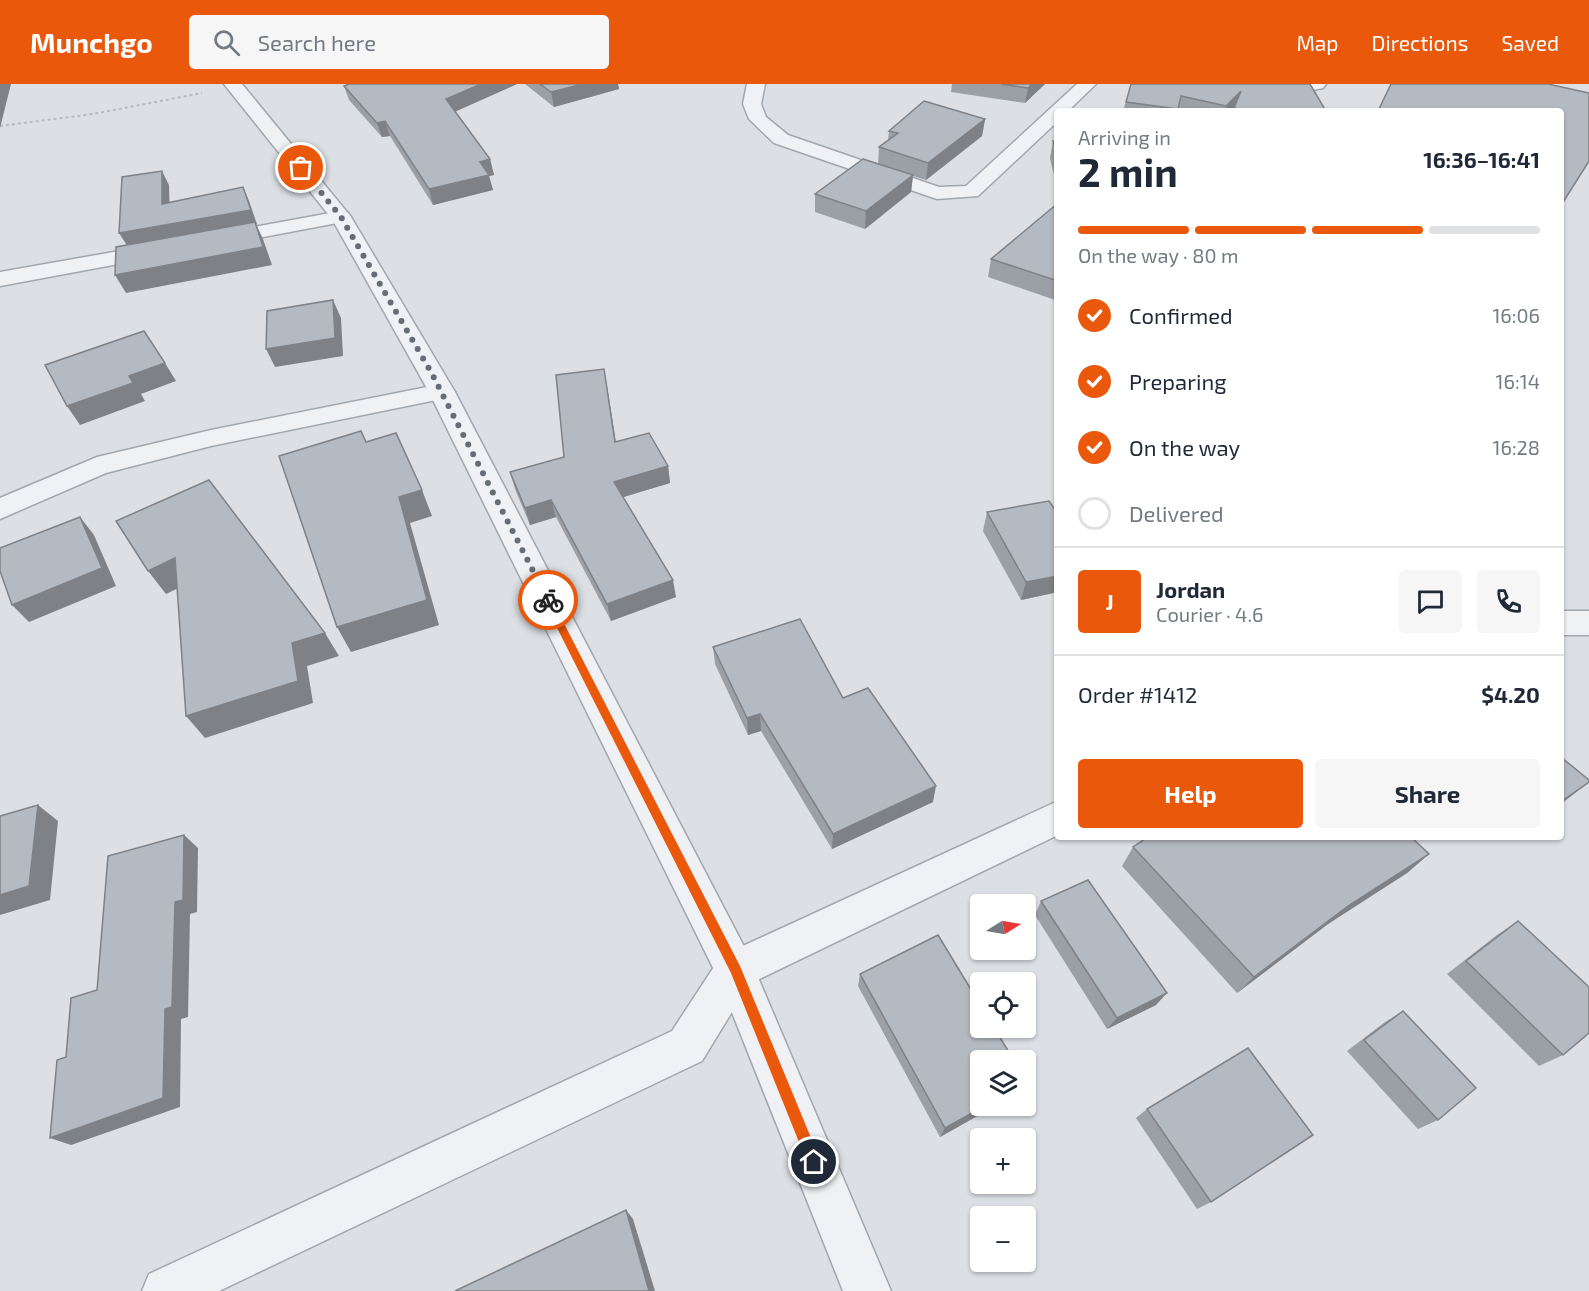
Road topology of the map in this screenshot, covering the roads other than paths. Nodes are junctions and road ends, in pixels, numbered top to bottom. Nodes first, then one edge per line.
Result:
1 (756, 84) edge
2 (1087, 84) edge
3 (1282, 84) edge
4 (1317, 84) edge
5 (234, 85) edge
6 (1061, 108) edge
7 (1054, 115) edge
8 (341, 217) junction
9 (200, 242) edge
10 (176, 247) edge
11 (0, 279) edge
12 (442, 392) junction
13 (0, 509) edge
14 (1589, 623) edge
15 (1564, 624) edge
16 (1054, 819) edge
17 (735, 970) junction
18 (166, 1291) edge
19 (867, 1291) edge

1 - 7 street
2 - 6 street
3 - 4 street
5 - 8 street
8 - 9 street
8 - 12 street
10 - 11 street
12 - 13 street
12 - 17 street
14 - 15 street
16 - 17 street
17 - 18 street
17 - 19 street

